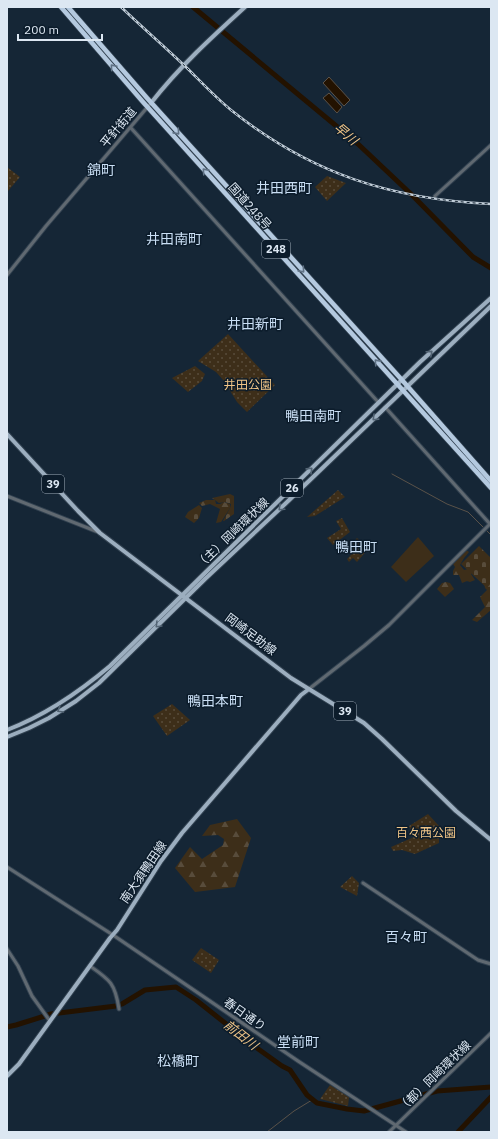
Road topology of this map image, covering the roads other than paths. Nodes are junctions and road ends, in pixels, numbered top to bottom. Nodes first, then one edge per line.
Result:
1 (61, 7) edge
2 (68, 7) edge
3 (245, 7) edge
4 (150, 105) junction
5 (131, 128) junction
6 (491, 145) edge
7 (435, 196) dead end
8 (7, 275) edge
9 (491, 298) edge
10 (491, 306) edge
11 (402, 380) junction
12 (397, 384) junction
13 (407, 387) junction
14 (403, 391) junction
15 (378, 403) junction
16 (385, 408) junction
17 (7, 434) edge
18 (491, 481) edge
19 (491, 488) edge
20 (7, 496) edge
21 (489, 525) edge
22 (100, 533) junction
23 (182, 595) junction
24 (186, 598) junction
25 (309, 689) junction
26 (7, 730) edge
27 (7, 736) edge
28 (491, 840) edge
29 (7, 867) edge
30 (363, 883) dead end
31 (113, 935) junction
32 (7, 948) edge
33 (491, 964) edge
34 (90, 966) junction
35 (119, 1008) dead end
36 (49, 1019) junction
37 (491, 1033) edge
38 (7, 1076) edge
39 (396, 1126) junction
40 (389, 1132) edge
41 (406, 1132) edge

4 -> 1 highway, 国道248号 / 248
2 - 4 highway, 国道248号 / 248
3 - 4 main road, 平針街道
4 - 5 street, 平針街道
4 -> 11 highway, 国道248号 / 248
12 -> 4 highway, 国道248号 / 248
5 - 8 street, 平針街道
5 - 15 street
6 - 7 street
11 -> 9 main road, （主）岡崎環状線 / 26
10 - 13 main road, （主）岡崎環状線 / 26
11 - 12 main road, （主）岡崎環状線 / 26
11 - 13 highway, 国道248号 / 248
12 - 14 highway, 国道248号 / 248
12 - 15 main road, （主）岡崎環状線 / 26
13 - 14 main road, （主）岡崎環状線 / 26
13 - 18 highway, 国道248号 / 248
14 - 16 main road, （主）岡崎環状線 / 26
14 - 19 highway, 国道248号 / 248
23 -> 15 main road, （主）岡崎環状線 / 26
16 - 21 street
16 -> 24 main road, （主）岡崎環状線 / 26
17 - 22 main road, 岡崎足助線 / 39
20 - 22 street
21 - 25 street
22 - 23 main road, 岡崎足助線 / 39
23 - 24 main road, 岡崎足助線 / 39
23 - 26 main road, （主）岡崎環状線 / 26
24 - 25 main road, 岡崎足助線 / 39
24 -> 27 main road, （主）岡崎環状線 / 26
25 - 28 main road, 岡崎足助線 / 39
25 - 31 main road, 南大須鴨田線
29 - 31 street, 春日通り
30 - 33 street
31 - 34 main road, 南大須鴨田線
31 - 39 street, 春日通り
32 - 36 street
34 - 35 street
34 - 36 main road, 南大須鴨田線
36 - 38 main road, 南大須鴨田線
37 - 39 street, （都）岡崎環状線
39 - 40 street, （都）岡崎環状線
39 - 41 street

